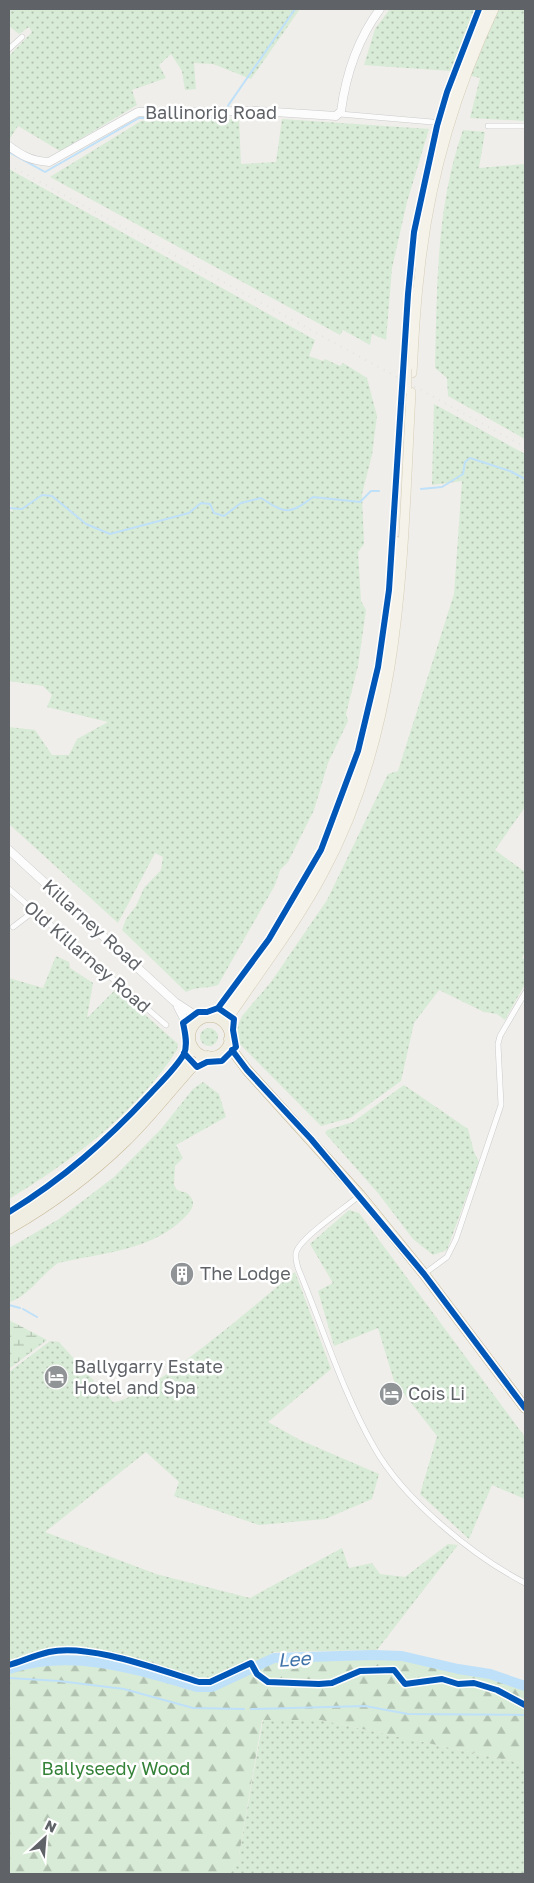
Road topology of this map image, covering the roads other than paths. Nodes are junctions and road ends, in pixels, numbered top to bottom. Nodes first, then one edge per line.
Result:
1 (380, 9) edge
2 (486, 9) edge
3 (494, 9) edge
4 (22, 36) dead end
5 (9, 49) edge
6 (340, 114) junction
7 (432, 122) dead end
8 (488, 126) dead end
9 (525, 126) edge
10 (9, 146) edge
11 (409, 371) junction
12 (409, 391) junction
13 (9, 850) edge
14 (9, 889) edge
15 (34, 911) junction
16 (13, 927) dead end
17 (525, 993) edge
18 (175, 1002) junction
19 (214, 1018) junction
20 (201, 1019) junction
21 (166, 1025) dead end
22 (227, 1027) junction
23 (190, 1032) junction
24 (229, 1039) junction
25 (193, 1047) junction
26 (213, 1055) junction
27 (246, 1070) junction
28 (360, 1195) junction
29 (9, 1220) edge
30 (9, 1229) edge
31 (424, 1274) junction
32 (525, 1408) edge
33 (525, 1584) edge

1 - 6 street
2 - 11 main road
3 - 11 main road
4 - 5 street
6 - 7 street, Ballinorig Road
6 - 10 street, Ballinorig Road
8 - 9 street
11 - 12 main road, bridge
12 - 19 main road
12 - 22 main road
13 - 18 street, Killarney Road
14 - 15 street, Old Killarney Road
15 - 16 street
15 - 21 street, Old Killarney Road
17 - 31 street
18 - 20 street, Killarney Road
18 - 23 street, Killarney Road
19 - 20 highway
19 - 22 highway
20 - 23 highway
22 - 24 highway
23 - 25 highway
24 - 26 highway
24 - 27 highway
25 - 26 highway
25 - 29 highway
26 - 27 highway
26 - 30 highway
27 - 28 highway
28 - 31 highway
28 - 33 street
31 - 32 highway

